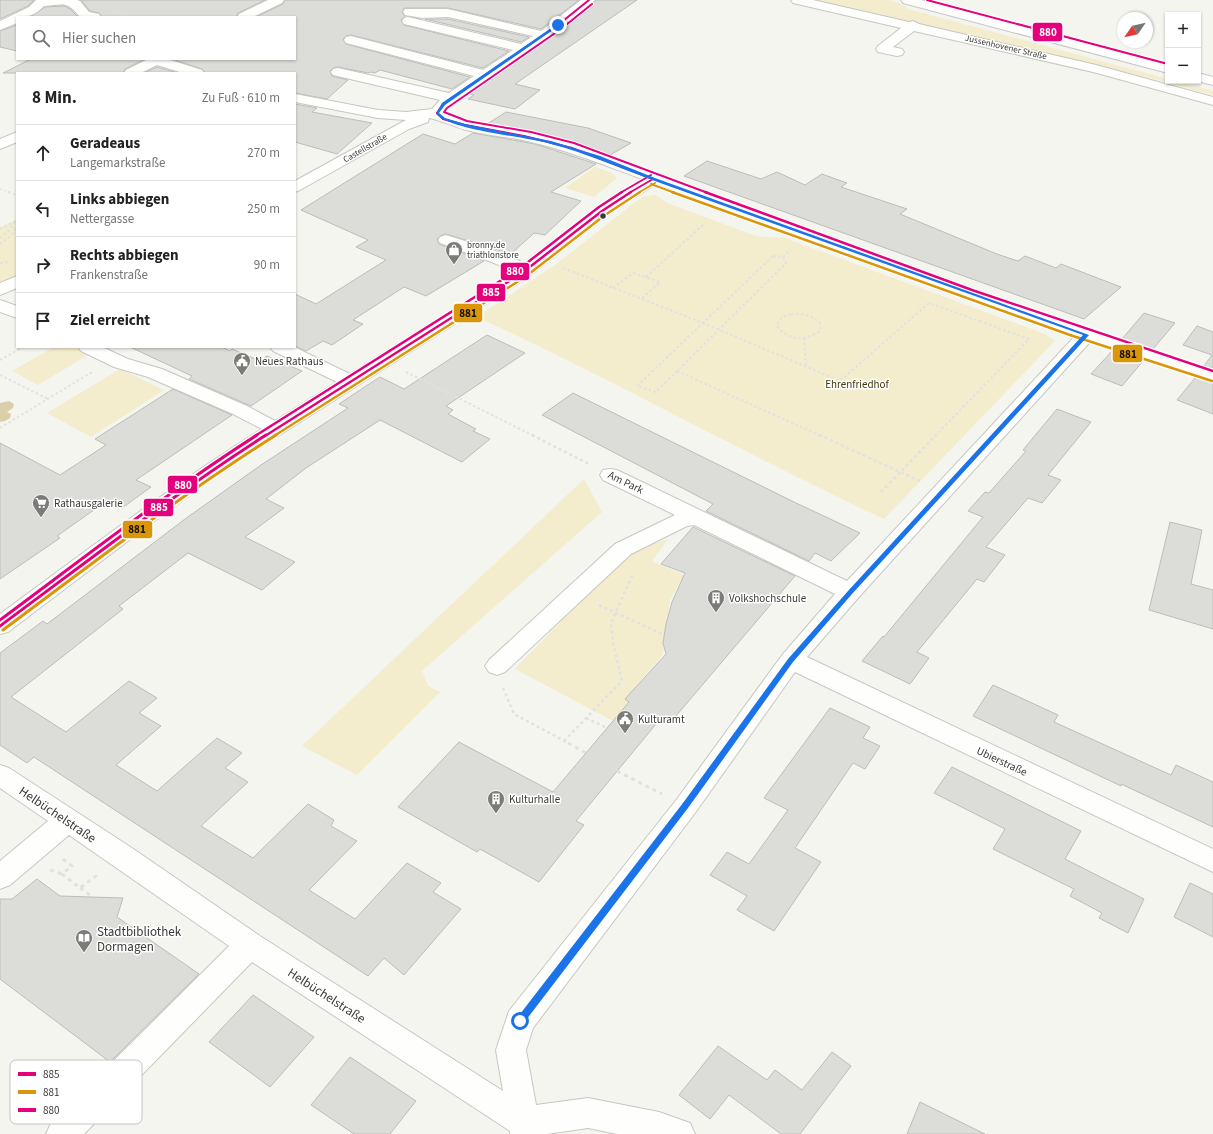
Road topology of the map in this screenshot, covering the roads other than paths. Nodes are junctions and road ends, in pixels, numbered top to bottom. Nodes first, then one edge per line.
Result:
1 (278, 0) edge
2 (589, 0) edge
3 (797, 0) edge
4 (907, 0) edge
5 (40, 1) edge
6 (20, 16) edge
7 (92, 16) edge
8 (246, 16) edge
9 (16, 18) edge
10 (0, 26) edge
11 (913, 26) junction
12 (544, 35) junction
13 (351, 40) dead end
14 (524, 49) junction
15 (897, 52) dead end
16 (157, 60) edge
17 (1165, 68) edge
18 (133, 72) edge
19 (194, 72) edge
20 (338, 72) dead end
21 (486, 75) junction
22 (1201, 78) edge
23 (1213, 81) edge
24 (296, 98) edge
25 (452, 98) junction
26 (1213, 101) edge
27 (437, 113) junction
28 (16, 137) edge
29 (0, 145) edge
30 (653, 179) junction
31 (296, 186) edge
32 (446, 240) dead end
33 (533, 265) junction
34 (0, 279) edge
35 (16, 280) edge
36 (16, 281) edge
37 (0, 290) edge
38 (0, 306) edge
39 (16, 313) edge
40 (1086, 335) junction
41 (89, 348) edge
42 (281, 348) edge
43 (1213, 376) edge
44 (350, 382) junction
45 (276, 429) junction
46 (610, 475) road end
47 (697, 517) junction
48 (850, 592) junction
49 (0, 626) edge
50 (791, 660) junction
51 (497, 666) road end
52 (0, 775) edge
53 (68, 820) junction
54 (1213, 861) edge
55 (0, 877) edge
56 (250, 945) junction
57 (136, 1060) edge
58 (72, 1124) edge
59 (525, 1128) edge
60 (62, 1134) edge
61 (679, 1134) edge

1 - 8 street
2 - 12 street
3 - 11 street, Jussenhovener Straße
4 - 17 street
5 - 6 street
5 - 7 street
9 - 10 street
11 - 15 street
11 - 26 street, Jussenhovener Straße
12 - 14 street
12 - 14 street
13 - 21 street
14 - 21 street
16 - 18 street
16 - 19 street
20 - 25 street
21 - 25 street
22 - 23 street
24 - 27 street
25 - 27 street
27 - 30 street
27 - 31 street, Castellstraße
28 - 29 street
30 - 33 street
30 - 40 street
32 - 33 street
33 - 44 street
34 - 35 street
36 - 37 street
38 - 39 street
40 - 43 street
40 - 48 street
41 - 45 street
42 - 44 street
44 - 45 street
45 - 49 street
46 - 47 street, Am Park
47 - 48 street, Am Park
47 - 51 street
48 - 50 street
50 - 54 street, Ubierstraße
50 - 59 street
52 - 53 street, Helbüchelstraße
53 - 55 street
53 - 56 street, Helbüchelstraße
56 - 57 street
56 - 59 street, Helbüchelstraße
58 - 60 street
59 - 61 street

